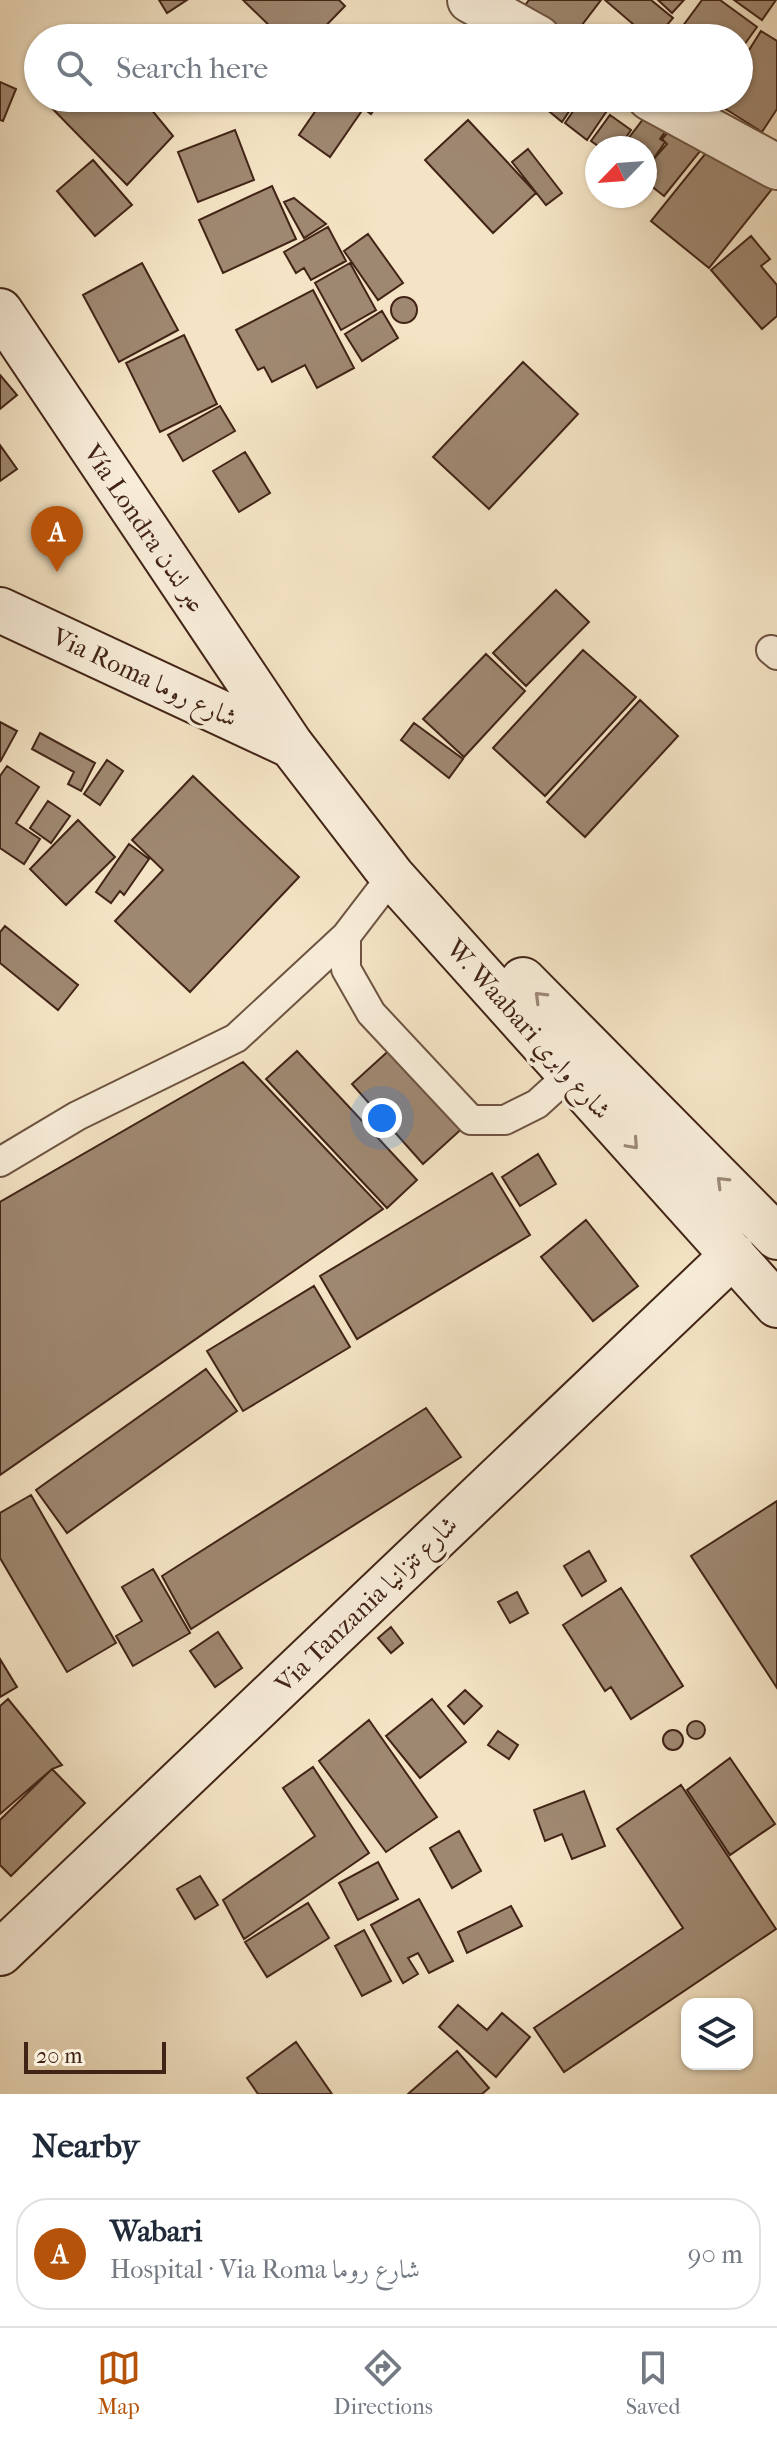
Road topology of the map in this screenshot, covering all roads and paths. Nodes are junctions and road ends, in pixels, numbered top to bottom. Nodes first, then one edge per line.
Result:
1 (470, 0) edge
2 (513, 24) edge
3 (676, 112) edge
4 (777, 167) edge
5 (0, 311) edge
6 (0, 610) edge
7 (291, 745) junction
8 (392, 876) junction
9 (346, 936) junction
10 (570, 1074) junction
11 (0, 1162) edge
12 (777, 1237) edge
13 (733, 1255) junction
14 (776, 1306) edge
15 (0, 1953) edge

1 - 2 main road
3 - 4 main road
5 - 7 main road, Vía Londra عبر لندن
6 - 7 main road, Via Roma شارع روما
7 - 8 main road, W. Waabari شارع وابري
12 -> 7 main road
8 - 9 lane
8 - 10 main road, W. Waabari شارع وابري
9 - 10 lane
9 - 11 lane
10 -> 13 main road, W. Waabari شارع وابري
13 - 14 main road, W. Waabari شارع وابري
13 - 15 main road, Via Tanzania شارع تنزانيا

